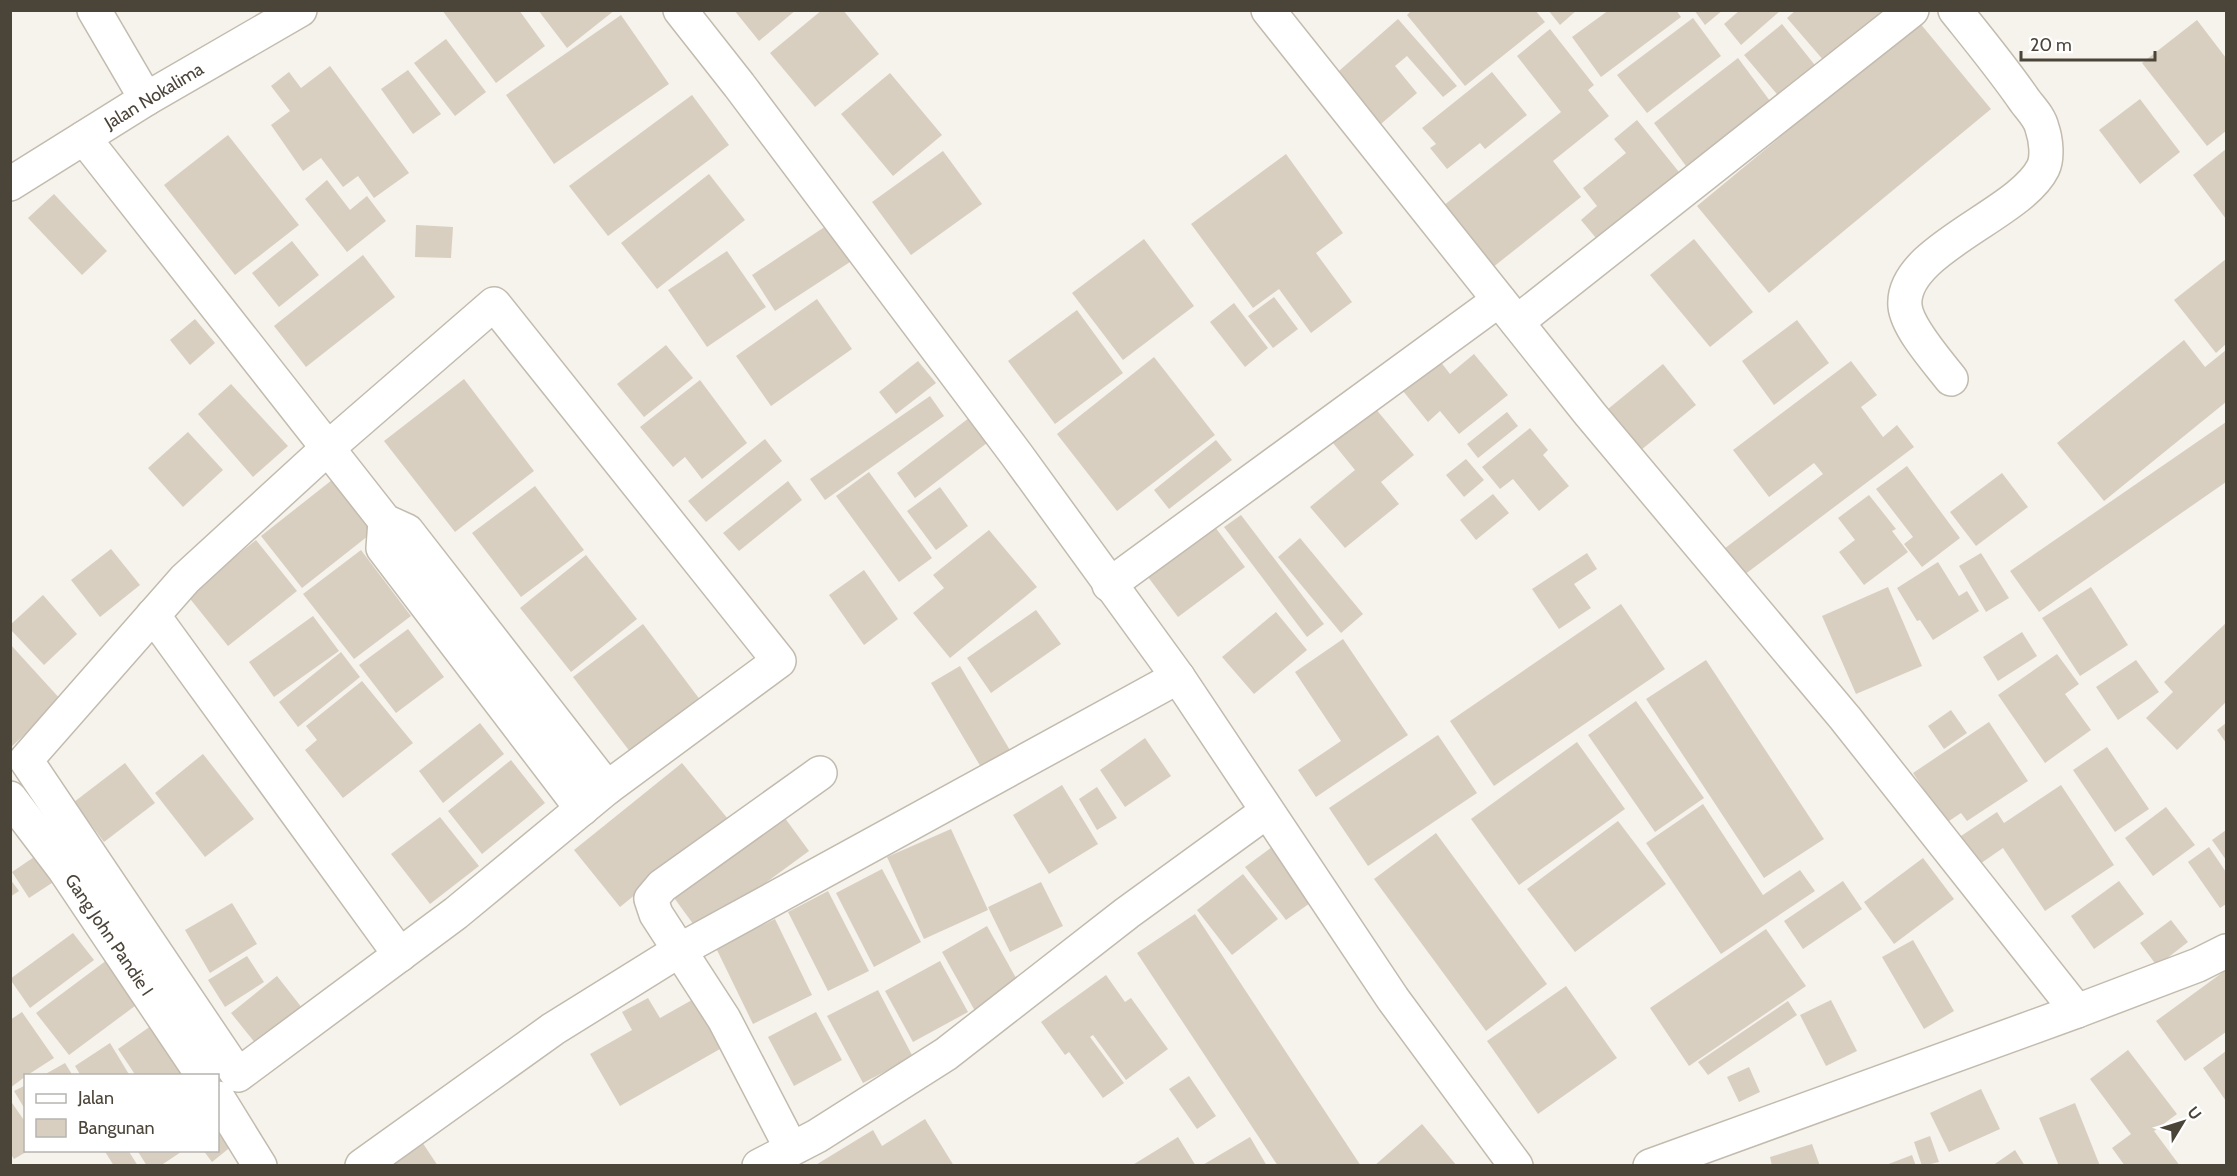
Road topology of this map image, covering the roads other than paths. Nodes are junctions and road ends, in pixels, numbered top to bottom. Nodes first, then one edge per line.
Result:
1 (94, 10) edge
2 (300, 10) edge
3 (680, 10) edge
4 (1268, 10) edge
5 (1912, 10) edge
6 (1955, 10) edge
7 (146, 99) junction
8 (84, 138) junction
9 (10, 184) edge
10 (1508, 311) junction
11 (1951, 379) dead end
12 (329, 447) junction
13 (385, 521) junction
14 (1109, 585) junction
15 (153, 615) junction
16 (1178, 677) junction
17 (820, 773) dead end
18 (607, 788) junction
19 (10, 798) edge
20 (582, 809) junction
21 (1266, 812) junction
22 (680, 950) junction
23 (2226, 951) edge
24 (400, 955) junction
25 (2077, 1011) junction
26 (202, 1074) edge
27 (219, 1100) edge
28 (791, 1148) junction
29 (260, 1166) edge
30 (362, 1166) edge
31 (759, 1166) edge
32 (1516, 1166) edge
33 (1650, 1166) edge

1 - 7 street
2 - 7 street, Jalan Nokalima
3 - 14 street
4 - 10 street
5 - 10 street
6 - 11 street
7 - 8 street, Jalan Nokalima
8 - 9 street, Jalan Nokalima
8 - 12 street
10 - 14 street
10 - 25 street
12 - 13 street
12 - 15 street
12 - 18 street
13 - 18 street
13 - 20 street
14 - 16 street
15 - 24 street
15 - 24 street
16 - 21 street
16 - 22 street
17 - 22 street
18 - 20 street
19 - 26 street, Gang John Pandie I
20 - 24 street
21 - 28 street
21 - 32 street
22 - 28 street
22 - 30 street
23 - 25 street
25 - 33 street
27 - 29 street
28 - 31 street

